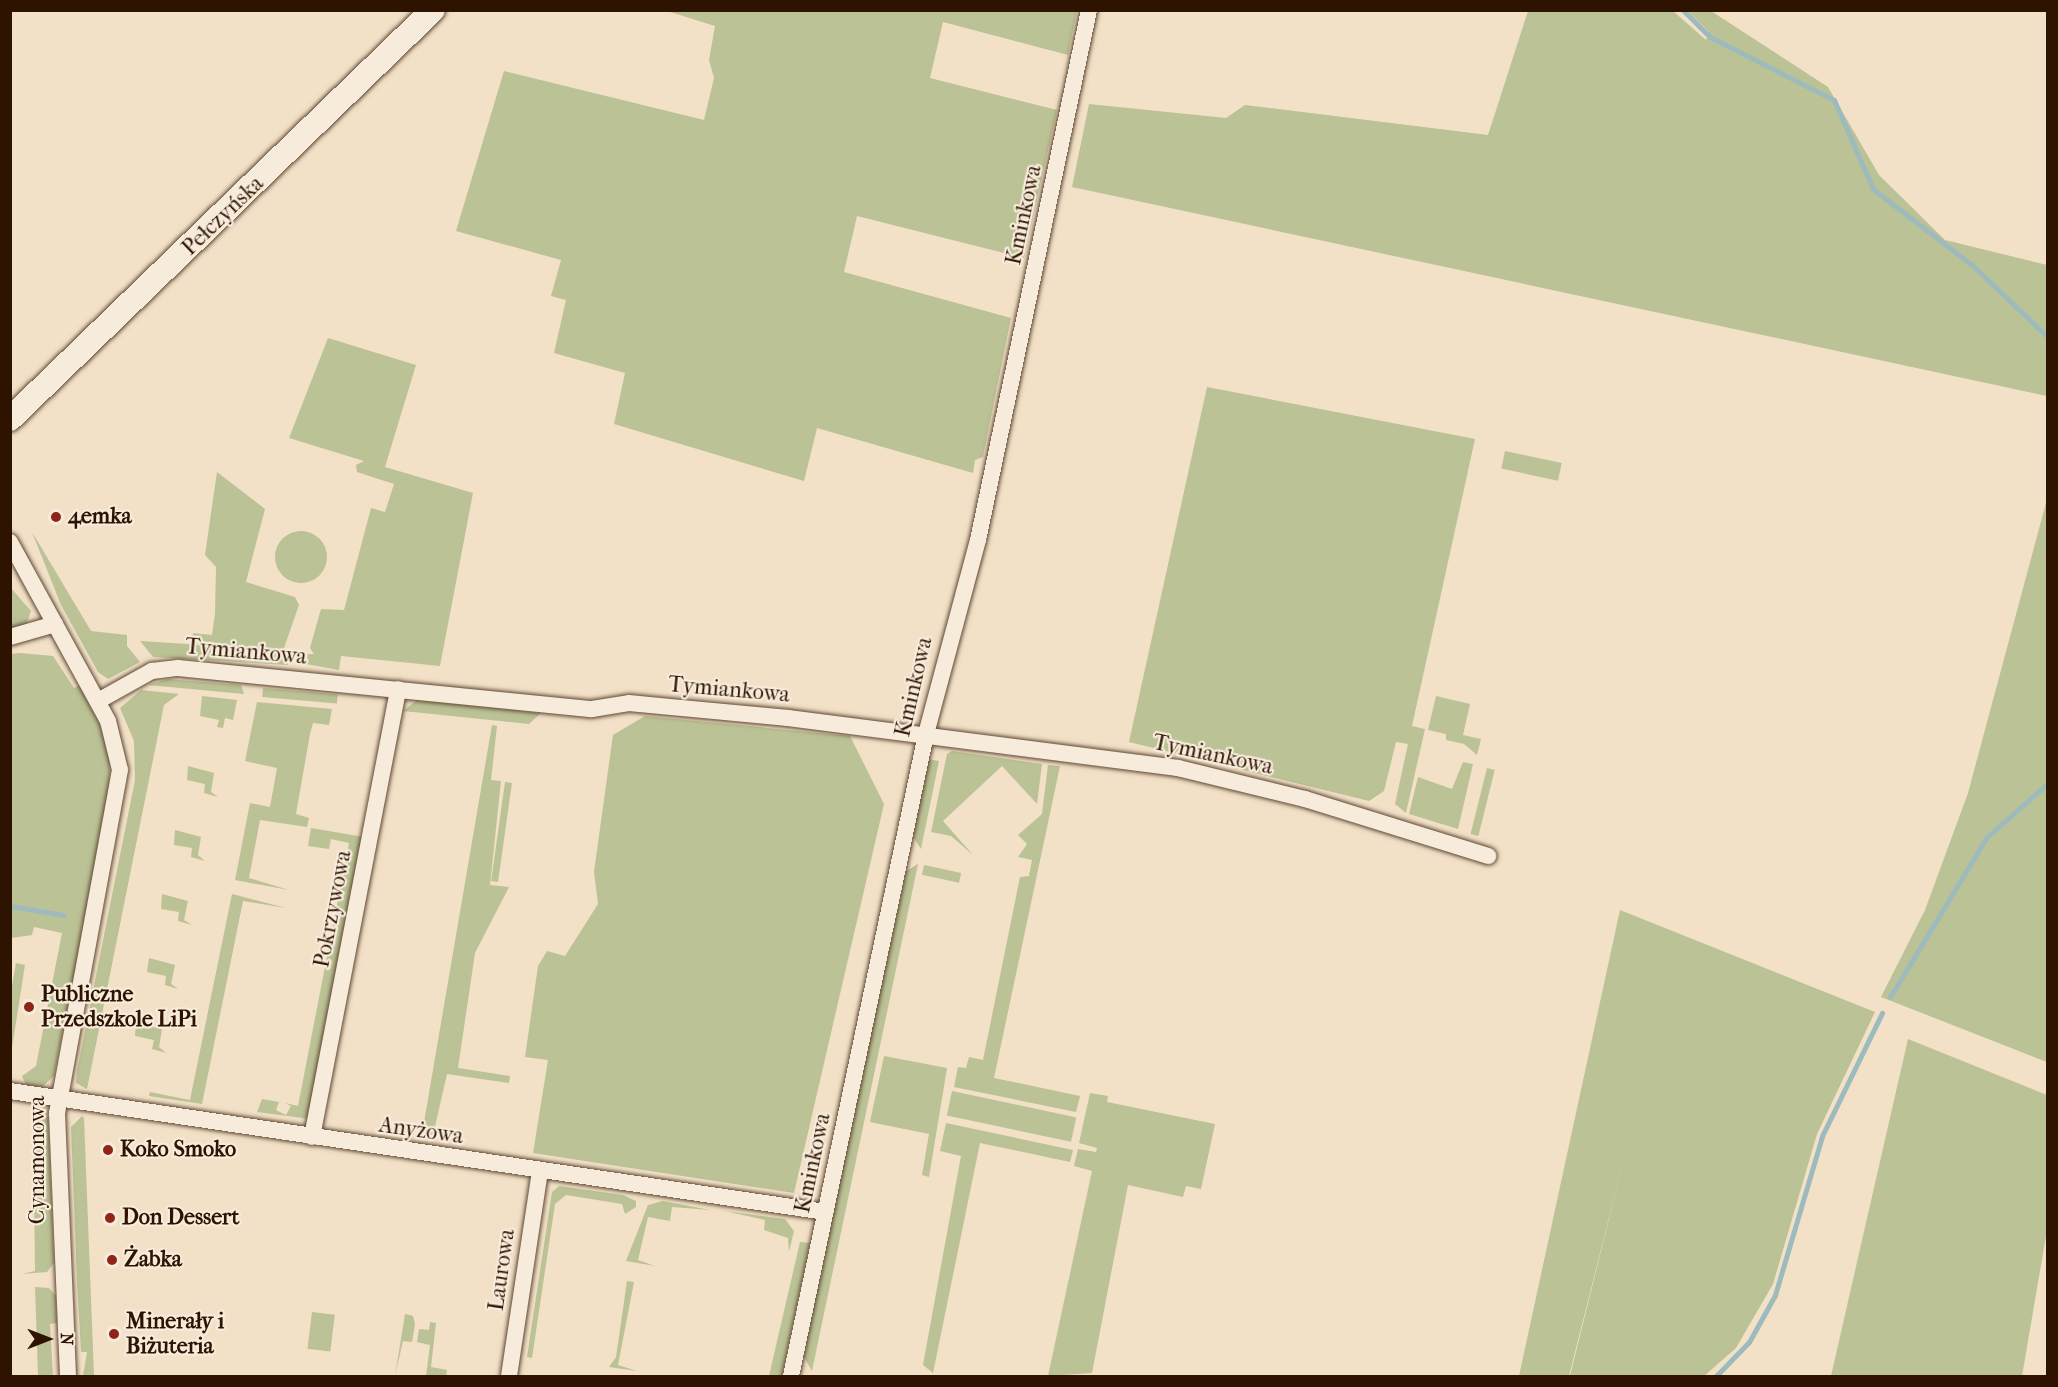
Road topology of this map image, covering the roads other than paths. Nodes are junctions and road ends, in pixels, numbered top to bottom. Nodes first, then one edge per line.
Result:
1 (433, 10) edge
2 (1089, 10) edge
3 (10, 419) edge
4 (10, 542) edge
5 (55, 624) junction
6 (10, 637) edge
7 (398, 689) junction
8 (98, 701) junction
9 (926, 734) junction
10 (1488, 855) dead end
11 (10, 1091) edge
12 (58, 1100) junction
13 (312, 1137) junction
14 (540, 1171) junction
15 (825, 1212) junction
16 (68, 1377) edge
17 (510, 1377) edge
18 (791, 1377) edge

1 - 3 main road, Pełczyńska
2 - 9 street, Kminkowa
4 - 5 street
5 - 6 street
5 - 8 street
7 - 8 street, Tymiankowa
7 - 9 street, Tymiankowa
7 - 13 street, Pokrzywowa
8 - 12 street, Cynamonowa
9 - 10 street, Tymiankowa
9 - 15 street, Kminkowa
11 - 12 street, Anyżowa
12 - 13 street, Anyżowa
12 - 16 street, Cynamonowa
13 - 14 street, Anyżowa
14 - 15 street, Anyżowa
14 - 17 street, Laurowa
15 - 18 street, Kminkowa

